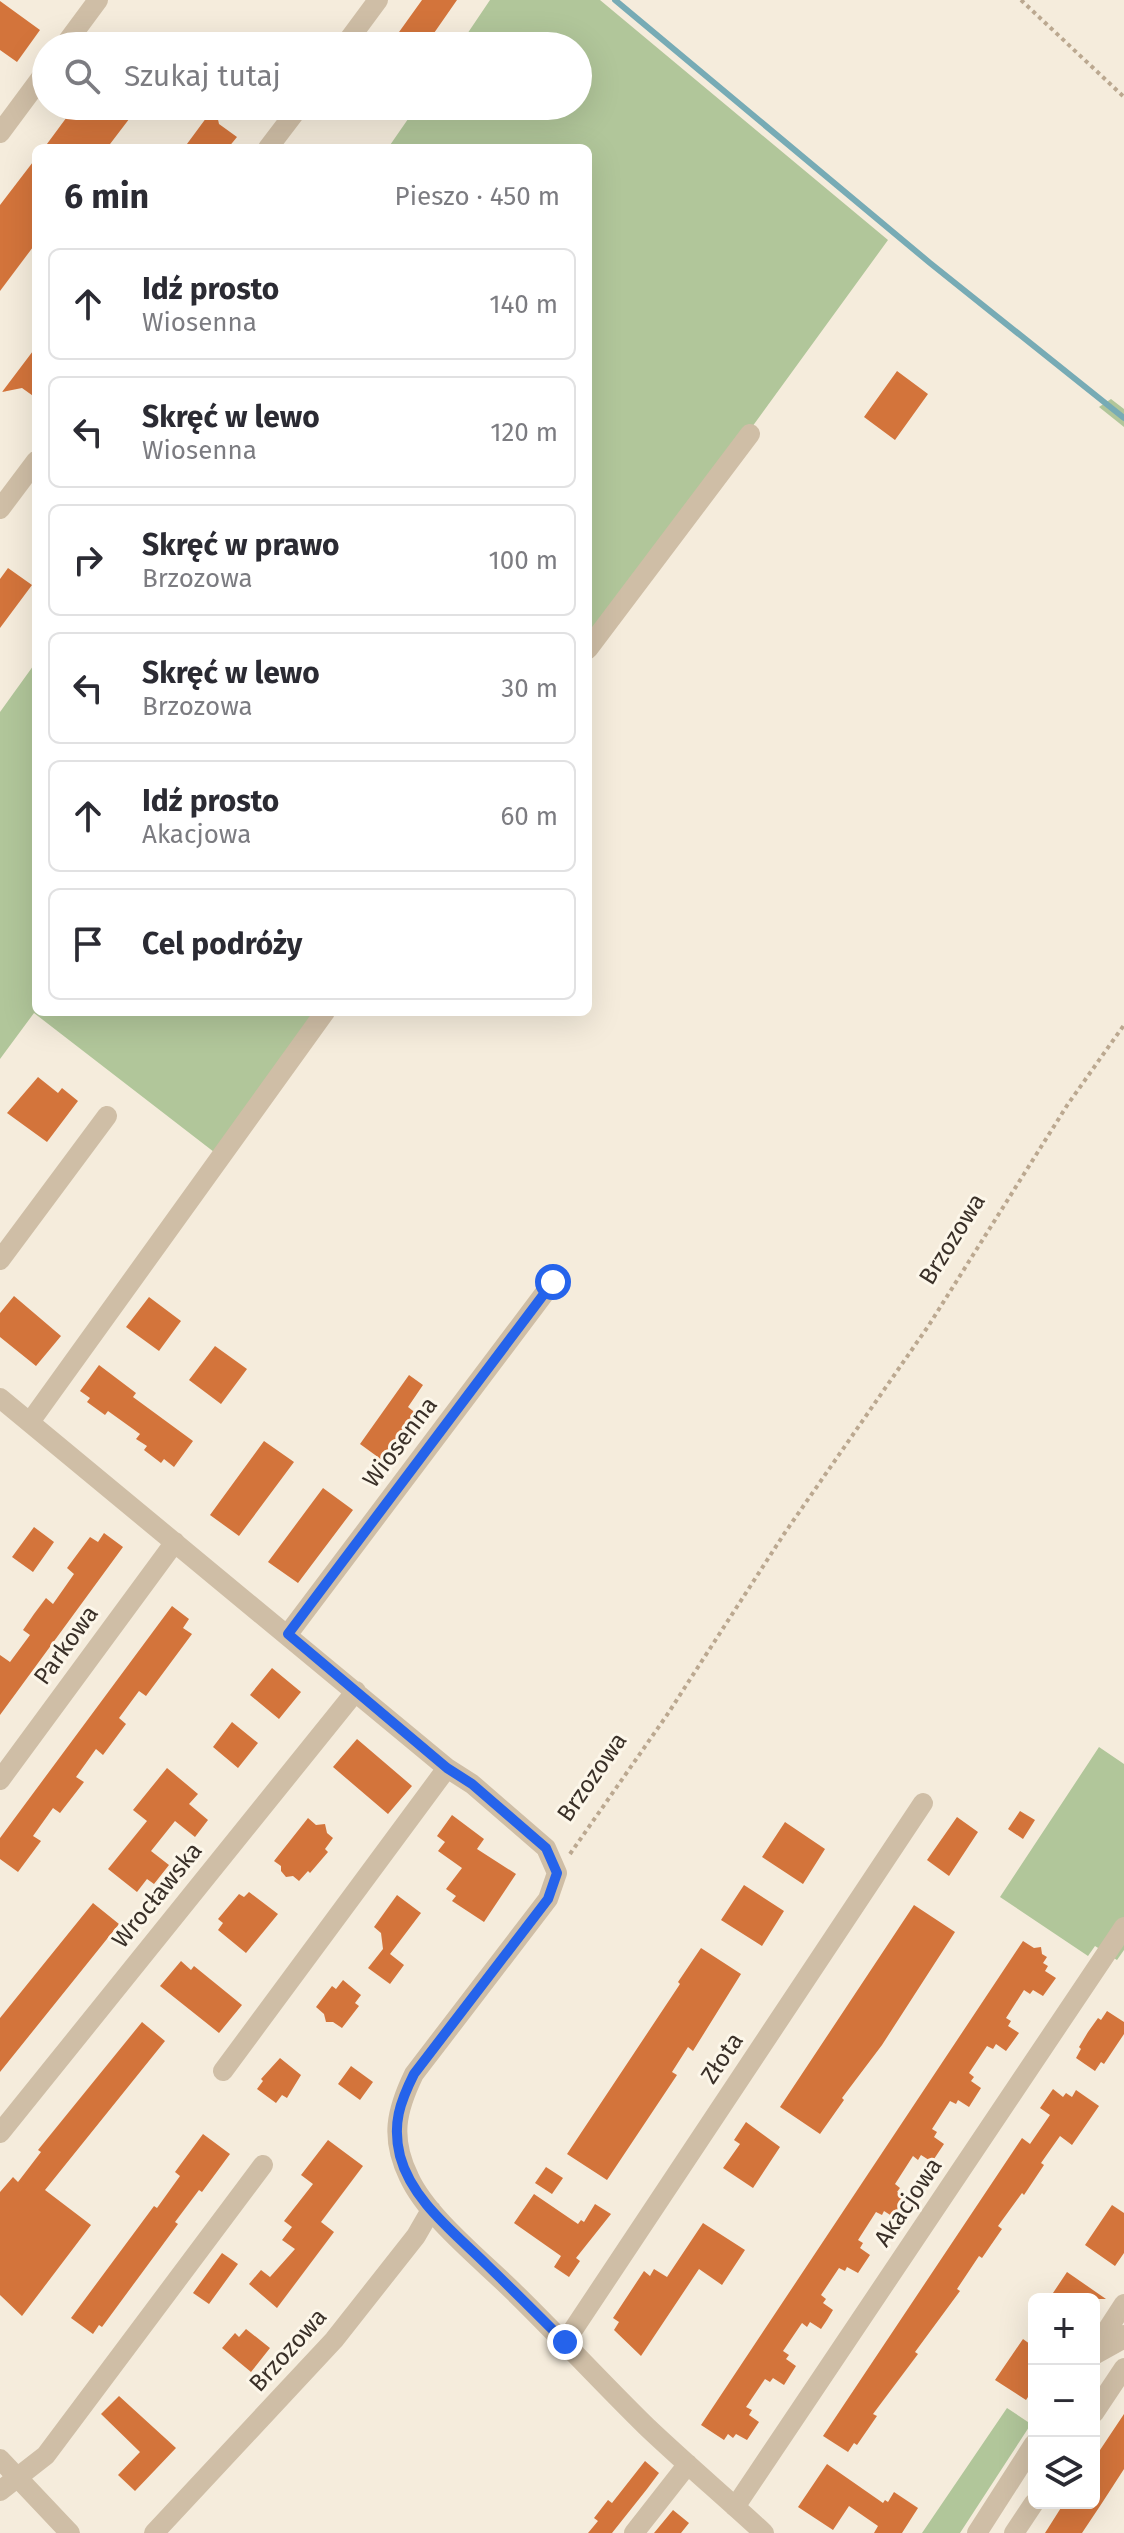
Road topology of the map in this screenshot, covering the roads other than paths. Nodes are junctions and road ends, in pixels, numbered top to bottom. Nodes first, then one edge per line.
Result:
1 (98, 0) edge
2 (378, 0) edge
3 (74, 32) edge
4 (354, 32) edge
5 (32, 90) edge
6 (289, 120) edge
7 (0, 133) edge
8 (271, 144) edge
9 (750, 434) dead end
10 (32, 466) edge
11 (0, 509) edge
12 (592, 644) edge
13 (322, 1016) edge
14 (107, 1116) dead end
15 (0, 1260) edge
16 (553, 1282) dead end
17 (0, 1398) edge
18 (30, 1422) junction
19 (175, 1542) junction
20 (288, 1634) junction
21 (356, 1691) junction
22 (447, 1768) junction
23 (0, 1780) edge
24 (923, 1803) dead end
25 (1124, 1927) edge
26 (223, 2071) dead end
27 (0, 2133) edge
28 (263, 2165) dead end
29 (431, 2210) junction
30 (1124, 2304) edge
31 (1124, 2335) edge
32 (565, 2342) junction
33 (1100, 2342) edge
34 (1100, 2349) edge
35 (1124, 2368) edge
36 (1100, 2404) edge
37 (1028, 2453) edge
38 (0, 2459) edge
39 (688, 2464) junction
40 (18, 2479) junction
41 (0, 2491) edge
42 (735, 2507) junction
43 (1030, 2509) edge
44 (70, 2533) edge
45 (154, 2533) edge
46 (634, 2533) edge
47 (764, 2533) edge
48 (977, 2533) edge
49 (1014, 2533) edge

1 - 3 street
2 - 4 street
5 - 7 street
6 - 8 street
9 - 12 street
10 - 11 street
13 - 18 street
14 - 15 street
16 - 20 street, Wiosenna
17 - 18 street
18 - 19 street
19 - 20 street
19 - 23 street, Parkowa
20 - 21 street
21 - 22 street
21 - 27 street, Wrocławska
22 - 26 street
22 - 29 street
24 - 32 street, Złota
25 - 42 street, Akacjowa
28 - 40 street
29 - 32 street
29 - 45 street, Brzozowa
30 - 33 street
31 - 34 street
32 - 39 street
35 - 36 street
37 - 48 street
38 - 40 street
39 - 42 street
39 - 46 street
40 - 41 street
40 - 44 street
42 - 47 street
43 - 49 street

